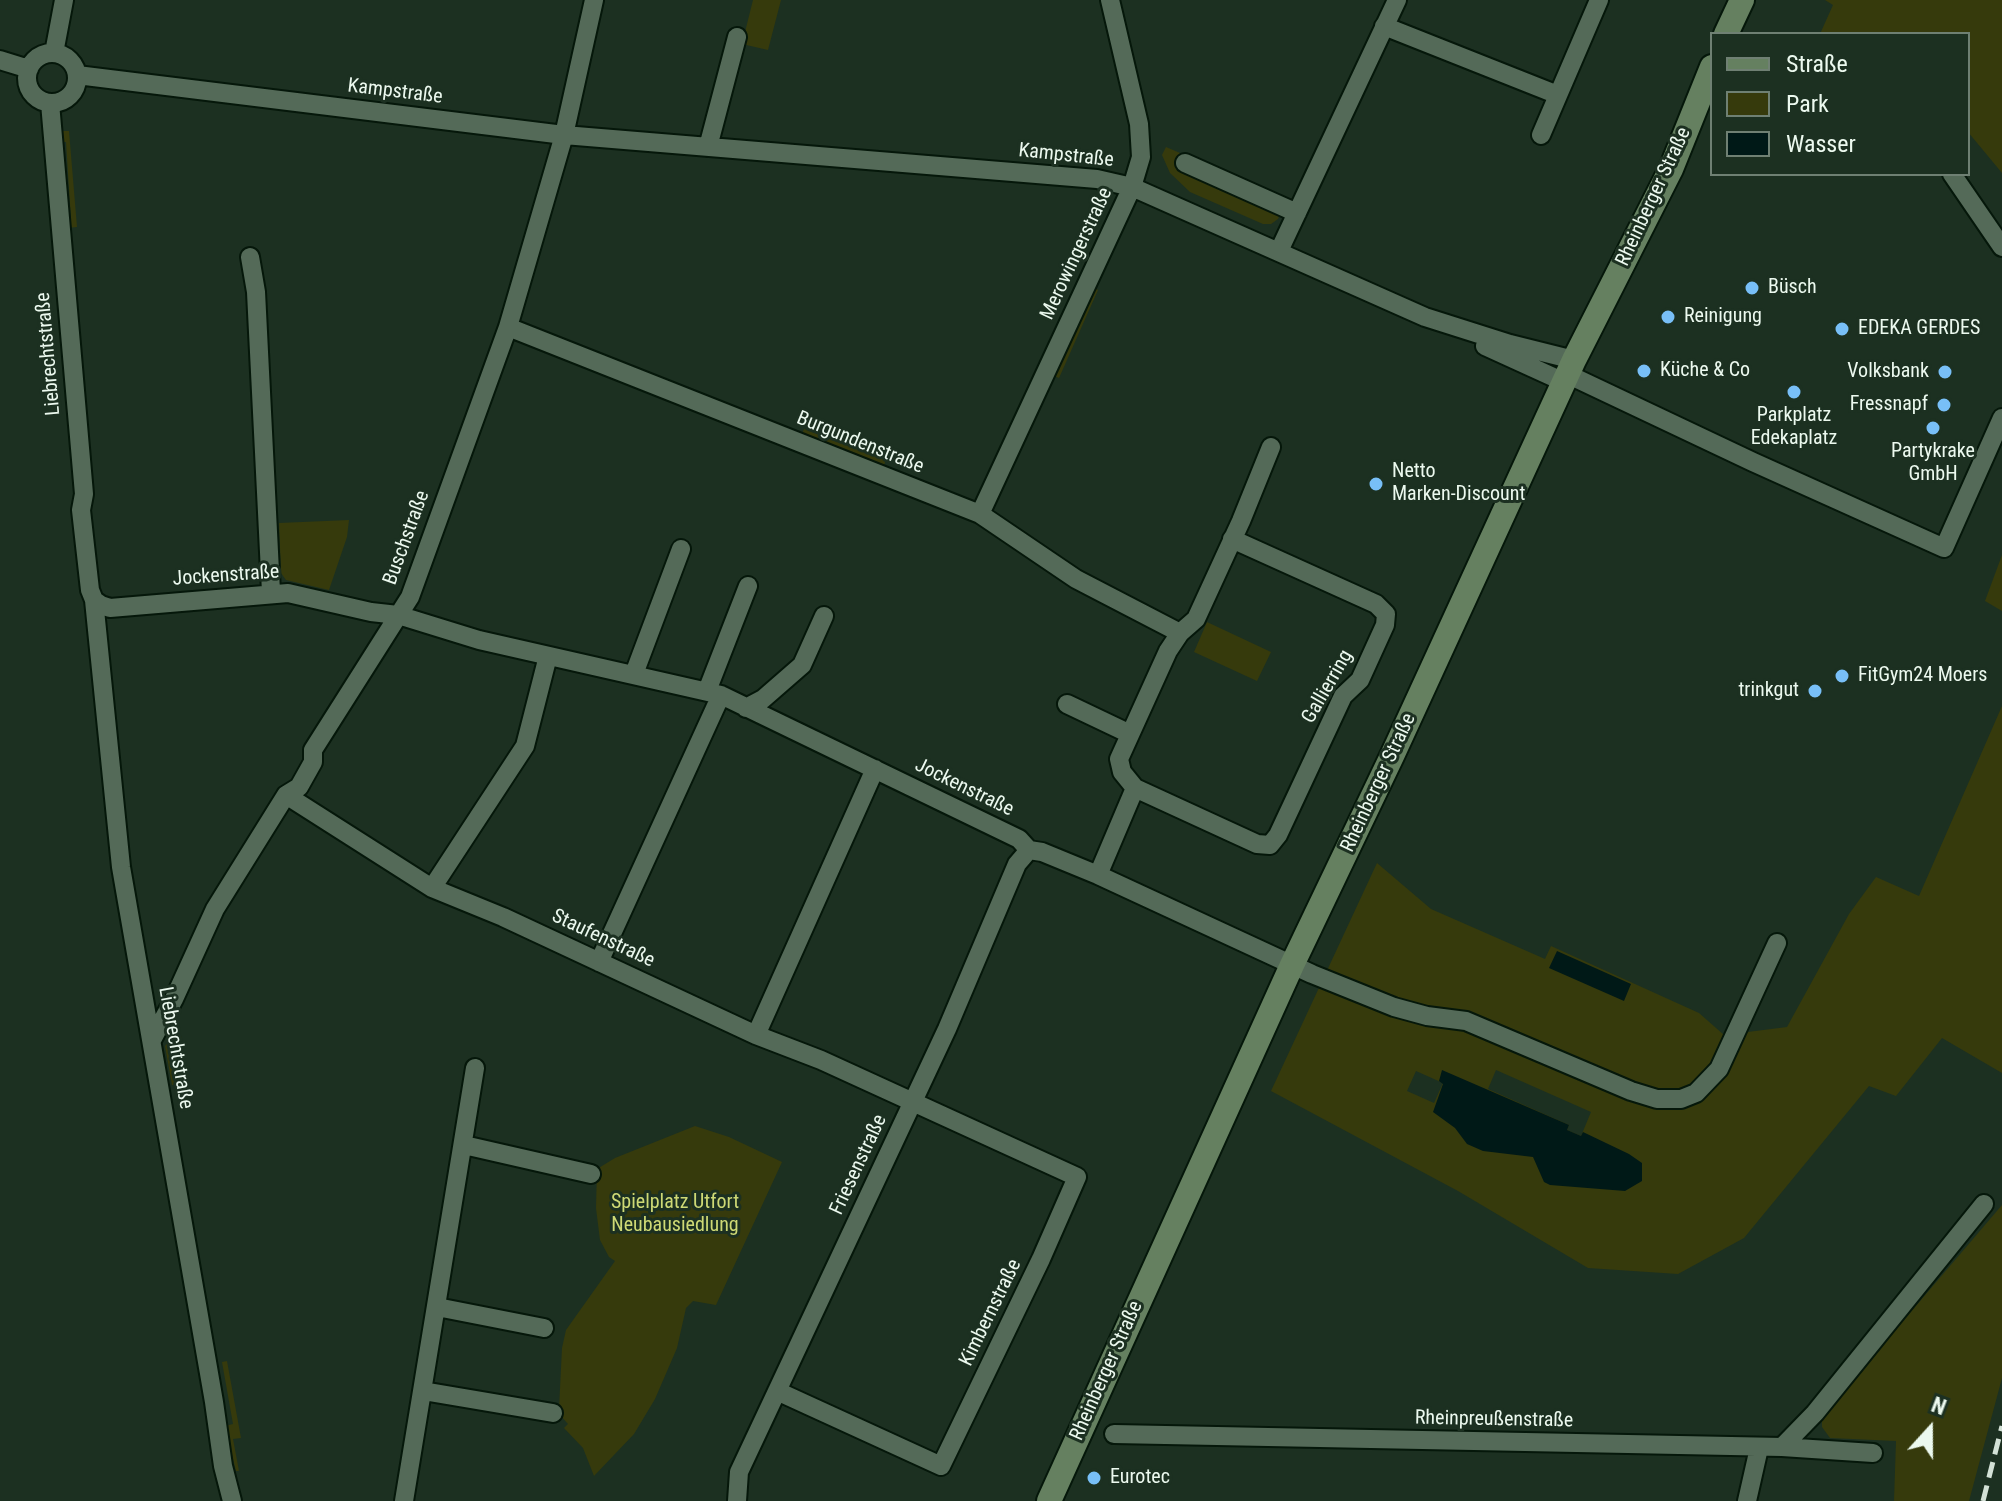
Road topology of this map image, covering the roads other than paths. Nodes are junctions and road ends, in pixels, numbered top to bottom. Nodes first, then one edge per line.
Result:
1 (64, 0) edge
2 (594, 0) edge
3 (1110, 0) edge
4 (1397, 0) edge
5 (1599, 0) edge
6 (1742, 0) edge
7 (1384, 26) junction
8 (1727, 32) edge
9 (737, 37) dead end
10 (54, 53) junction
11 (0, 60) edge
12 (29, 69) junction
13 (1710, 72) edge
14 (77, 75) junction
15 (1558, 95) junction
16 (50, 103) junction
17 (564, 135) junction
18 (1541, 135) dead end
19 (708, 147) junction
20 (1185, 163) dead end
21 (1953, 176) edge
22 (1132, 187) junction
23 (1297, 213) junction
24 (2002, 247) edge
25 (1279, 251) junction
26 (250, 257) dead end
27 (508, 327) junction
28 (1568, 372) junction
29 (2002, 418) edge
30 (1271, 447) dead end
31 (980, 514) junction
32 (1232, 539) junction
33 (681, 549) dead end
34 (748, 586) dead end
35 (271, 592) junction
36 (98, 603) junction
37 (398, 615) junction
38 (824, 616) dead end
39 (1180, 633) junction
40 (548, 656) junction
41 (634, 674) junction
42 (714, 693) junction
43 (1067, 704) dead end
44 (746, 708) junction
45 (1130, 734) junction
46 (875, 769) junction
47 (1135, 788) junction
48 (286, 795) junction
49 (1029, 850) junction
50 (1098, 875) junction
51 (432, 888) junction
52 (1777, 943) dead end
53 (599, 962) junction
54 (1292, 965) junction
55 (756, 1035) junction
56 (152, 1040) junction
57 (475, 1068) dead end
58 (913, 1103) junction
59 (464, 1145) junction
60 (591, 1174) dead end
61 (1984, 1204) dead end
62 (437, 1307) junction
63 (544, 1328) dead end
64 (423, 1391) junction
65 (777, 1391) junction
66 (553, 1413) dead end
67 (1114, 1434) dead end
68 (1782, 1447) junction
69 (1759, 1448) junction
70 (1873, 1453) dead end
71 (232, 1501) edge
72 (404, 1501) edge
73 (737, 1501) edge
74 (1049, 1501) edge
75 (1747, 1501) edge

1 - 10 street
2 - 17 street, Buschstraße
3 - 22 street, Merowingerstraße
4 - 7 street
5 - 15 street
6 - 8 main road
7 - 15 street
7 - 23 street
9 - 19 street
10 - 12 street
10 - 14 street
11 - 12 street
12 - 16 street
13 - 28 main road, Rheinberger Straße
14 - 16 street
14 - 17 street, Kampstraße
15 - 18 street
16 - 36 street, Liebrechtstraße
17 - 19 street, Kampstraße
17 - 27 street, Buschstraße
19 - 22 street, Kampstraße
20 - 23 street
21 - 24 street
22 - 25 street, Kampstraße
22 - 31 street, Merowingerstraße
23 - 25 street
25 - 28 street, Kampstraße
26 - 35 street
27 - 31 street, Burgundenstraße
27 - 37 street, Buschstraße
28 - 29 street, Kampstraße
28 - 54 main road, Rheinberger Straße
30 - 32 street
31 - 39 street, Burgundenstraße
32 - 39 street
32 - 47 street, Gallierring
33 - 41 street
34 - 42 street
35 - 36 street, Jockenstraße
35 - 37 street, Jockenstraße
36 - 56 street, Liebrechtstraße
37 - 40 street, Jockenstraße
37 - 48 street, Buschstraße
38 - 44 street
39 - 45 street
40 - 41 street, Jockenstraße
40 - 51 street
41 - 42 street, Jockenstraße
42 - 44 street, Jockenstraße
42 - 53 street
43 - 45 street
44 - 46 street, Jockenstraße
45 - 47 street
46 - 49 street, Jockenstraße
46 - 55 street
47 - 50 street
48 - 51 street, Staufenstraße
48 - 56 street, Buschstraße
49 - 50 street, Jockenstraße
49 - 58 street, Friesenstraße
50 - 54 street, Jockenstraße
51 - 53 street, Staufenstraße
52 - 54 street, Jockenstraße
53 - 55 street, Staufenstraße
54 - 74 main road, Rheinberger Straße
55 - 58 street, Staufenstraße
56 - 71 street, Liebrechtstraße
57 - 59 street
58 - 65 street, Friesenstraße
58 - 65 street, Kimbernstraße
59 - 60 street
59 - 62 street
61 - 68 street
62 - 63 street
62 - 64 street
64 - 66 street
64 - 72 street
65 - 73 street, Friesenstraße
67 - 69 street, Rheinpreußenstraße
68 - 69 street, Rheinpreußenstraße
68 - 70 street, Rheinpreußenstraße
69 - 75 street

